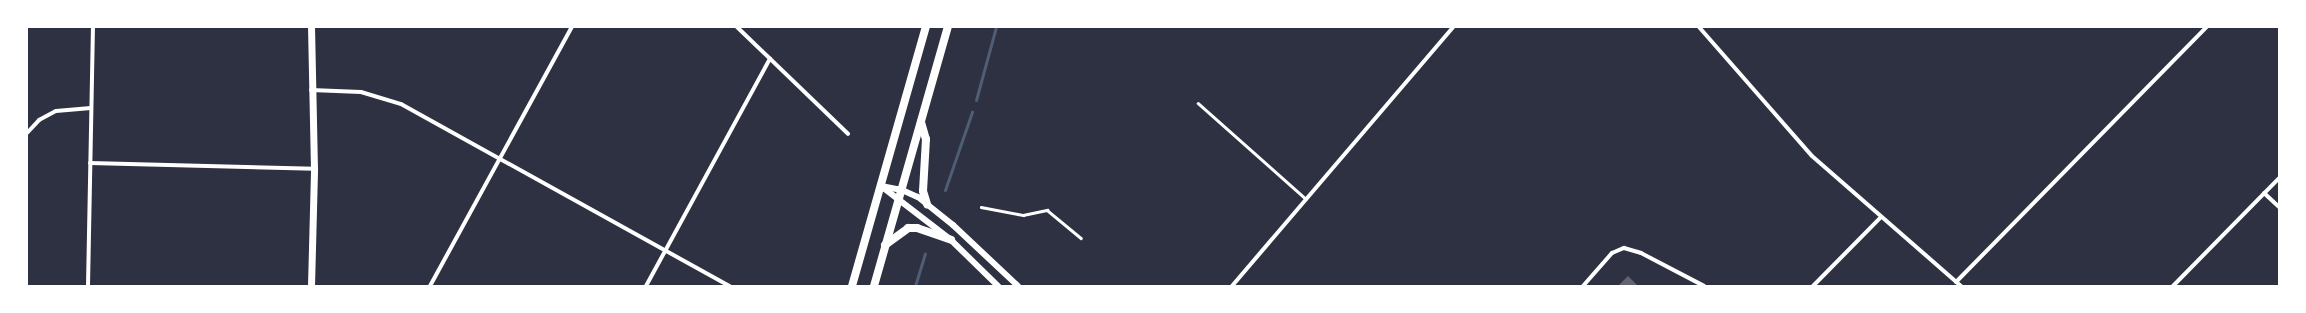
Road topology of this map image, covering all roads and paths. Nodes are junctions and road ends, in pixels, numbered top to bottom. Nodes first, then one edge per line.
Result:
1 (93, 27) edge
2 (311, 27) edge
3 (572, 27) edge
4 (737, 27) edge
5 (926, 27) edge
6 (948, 27) edge
7 (1453, 27) edge
8 (1699, 27) edge
9 (2207, 27) edge
10 (770, 59) junction
11 (310, 90) junction
12 (1198, 103) dead end
13 (91, 108) junction
14 (921, 122) junction
15 (27, 133) edge
16 (848, 134) dead end
17 (500, 159) junction
18 (90, 163) junction
19 (314, 169) junction
20 (2279, 178) edge
21 (881, 186) junction
22 (902, 190) junction
23 (2264, 193) junction
24 (1306, 199) junction
25 (898, 202) junction
26 (927, 204) junction
27 (981, 207) dead end
28 (2279, 207) edge
29 (1880, 218) junction
30 (1081, 238) dead end
31 (950, 240) junction
32 (885, 245) junction
33 (666, 250) junction
34 (1956, 282) junction
35 (88, 286) edge
36 (311, 286) edge
37 (430, 286) edge
38 (646, 286) edge
39 (730, 286) edge
40 (852, 286) edge
41 (874, 286) edge
42 (998, 286) edge
43 (1018, 286) edge
44 (1232, 286) edge
45 (1583, 286) edge
46 (1704, 286) edge
47 (1813, 286) edge
48 (1961, 286) edge
49 (2174, 286) edge

1 - 13 street
2 - 11 main road
3 - 17 street
4 - 10 street
5 - 21 main road
6 - 14 main road
7 - 24 street
8 - 29 street
9 - 34 street
10 - 16 street
10 - 33 street
11 - 17 street
11 - 19 main road
12 - 24 lane
13 - 15 street
13 - 18 street
14 - 22 main road
14 - 26 main road
17 - 33 street
17 - 37 street
18 - 19 street
18 - 35 street
19 - 36 main road
20 - 23 street
21 - 22 street
21 - 25 street
21 - 40 main road
22 - 25 main road
22 - 26 street
23 - 28 street
23 - 49 street
24 - 44 street
25 - 31 street
25 - 32 main road
26 - 43 street
27 - 30 lane
29 - 34 street
29 - 47 street
31 - 32 main road
31 - 42 street
32 - 41 main road
33 - 38 street
33 - 39 street
34 - 48 street
45 - 46 street

